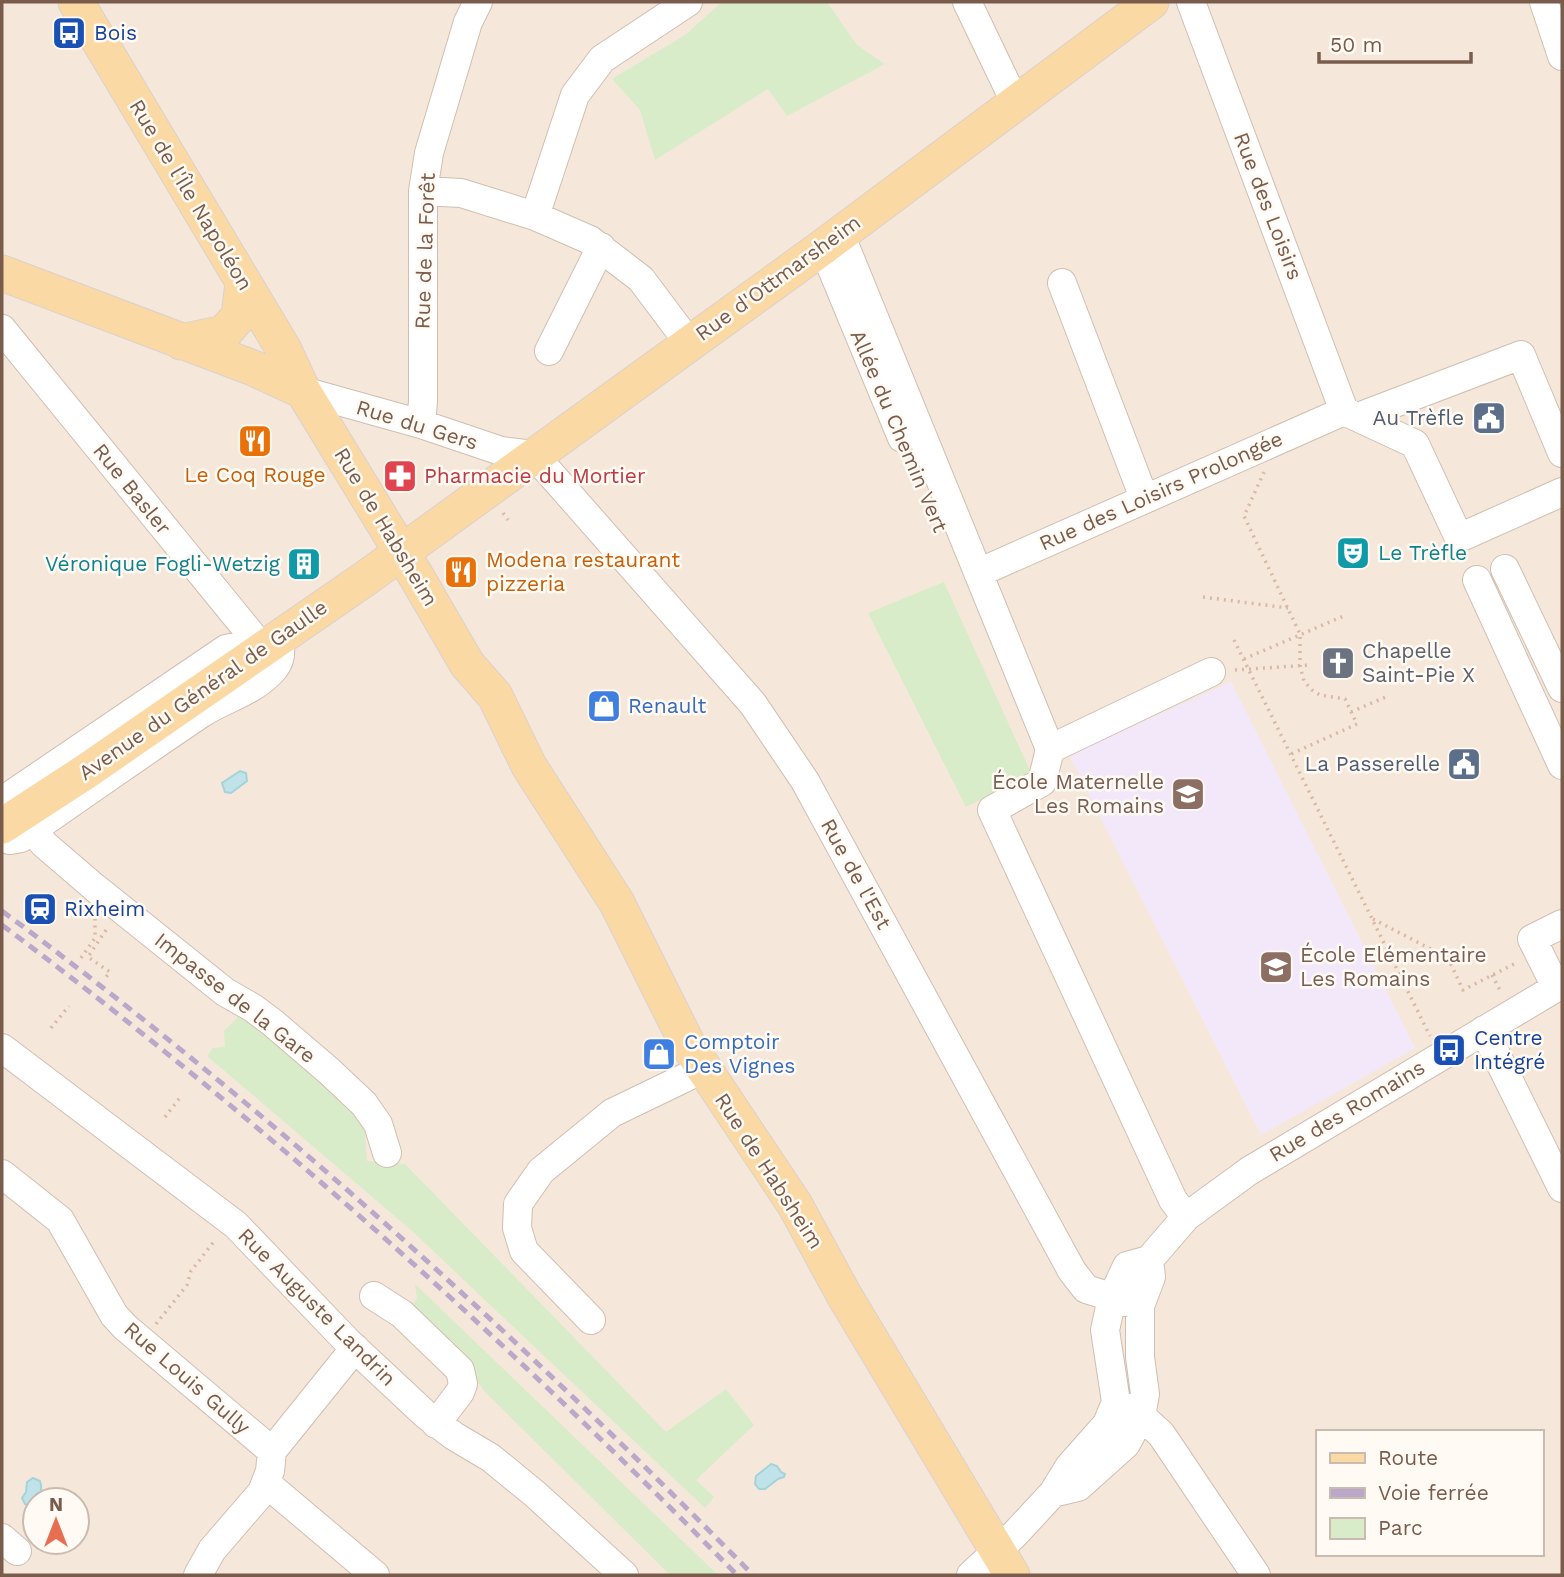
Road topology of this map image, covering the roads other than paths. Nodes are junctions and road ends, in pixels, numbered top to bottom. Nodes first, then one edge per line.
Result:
1 (76, 2) edge
2 (478, 2) edge
3 (688, 2) edge
4 (967, 2) edge
5 (1151, 2) edge
6 (1191, 2) edge
7 (1544, 2) edge
8 (1562, 56) edge
9 (1015, 102) junction
10 (423, 191) junction
11 (535, 216) junction
12 (831, 240) junction
13 (595, 244) junction
14 (2, 274) edge
15 (243, 283) junction
16 (1062, 283) dead end
17 (2, 329) edge
18 (181, 342) junction
19 (689, 342) junction
20 (549, 351) dead end
21 (303, 390) junction
22 (1351, 414) junction
23 (421, 424) junction
24 (1562, 453) edge
25 (533, 456) junction
26 (1562, 492) edge
27 (1153, 494) junction
28 (402, 552) junction
29 (1505, 569) dead end
30 (978, 573) junction
31 (1477, 580) dead end
32 (990, 603) junction
33 (270, 644) junction
34 (1211, 672) road end
35 (1562, 688) edge
36 (1050, 749) junction
37 (1562, 765) edge
38 (2, 801) edge
39 (12, 833) edge
40 (102, 915) road end
41 (1562, 924) edge
42 (1559, 985) edge
43 (1484, 1030) junction
44 (2, 1048) edge
45 (703, 1069) junction
46 (387, 1153) dead end
47 (2, 1174) edge
48 (1562, 1188) edge
49 (1186, 1217) junction
50 (1149, 1260) junction
51 (374, 1297) dead end
52 (1112, 1298) junction
53 (1140, 1306) junction
54 (591, 1320) dead end
55 (355, 1348) junction
56 (1116, 1402) junction
57 (1140, 1416) junction
58 (436, 1424) junction
59 (272, 1451) junction
60 (267, 1483) junction
61 (1053, 1493) junction
62 (1005, 1563) edge
63 (198, 1575) edge
64 (375, 1575) edge
65 (624, 1575) edge
66 (971, 1575) edge
67 (1256, 1575) edge

1 - 15 main road, Rue de l'Île Napoléon
2 - 10 street, Rue de la Forêt
3 - 11 street
4 - 9 street
5 - 9 main road, Rue d'Ottmarsheim
6 - 22 street, Rue des Loisirs
7 - 8 street
9 - 12 main road, Rue d'Ottmarsheim
10 - 11 street
10 - 23 street, Rue de la Forêt
11 - 13 street
12 - 19 main road, Rue d'Ottmarsheim
12 - 30 street, Allée du Chemin Vert
12 - 32 street, Allée du Chemin Vert
13 - 19 street
13 - 20 street
14 - 18 main road
15 - 18 main road
15 - 21 main road, Rue de l'Île Napoléon
16 - 27 street
17 - 33 street, Rue Basler
18 - 21 main road
19 - 25 main road, Rue d'Ottmarsheim
21 - 23 street, Rue du Gers
21 - 28 main road, Rue de Habsheim
22 - 24 street, Rue des Loisirs Prolongée
22 - 26 street
22 - 27 street, Rue des Loisirs Prolongée
23 - 25 street, Rue du Gers
25 - 28 main road, Rue d'Ottmarsheim
25 - 52 street, Rue de l'Est
27 - 30 street, Rue des Loisirs Prolongée
28 - 33 main road, Avenue du Général de Gaulle
28 - 45 main road, Rue de Habsheim
29 - 35 street
30 - 32 street, Allée du Chemin Vert
31 - 37 street
32 - 36 street, Allée du Chemin Vert
33 - 38 street
33 - 39 main road, Avenue du Général de Gaulle
34 - 36 street
36 - 49 street
39 - 40 street
39 - 46 street, Impasse de la Gare
41 - 42 street
42 - 43 street, Rue des Romains
43 - 48 street
43 - 49 street, Rue des Romains
44 - 55 street, Rue Auguste Landrin
45 - 54 street
45 - 62 main road, Rue de Habsheim
47 - 59 street, Rue Louis Gully
49 - 50 street, Rue des Romains
50 - 52 street, Rue des Romains
50 - 53 street
51 - 58 street
52 - 53 street, Rue de l'Est
52 - 56 street, Rue des Romains
53 - 57 street
55 - 58 street, Rue Auguste Landrin
55 - 59 street
56 - 57 street
56 - 61 street
57 - 61 street
57 - 67 street
58 - 65 street, Rue Auguste Landrin
59 - 60 street
60 - 63 street
60 - 64 street
61 - 62 street
62 - 66 street

